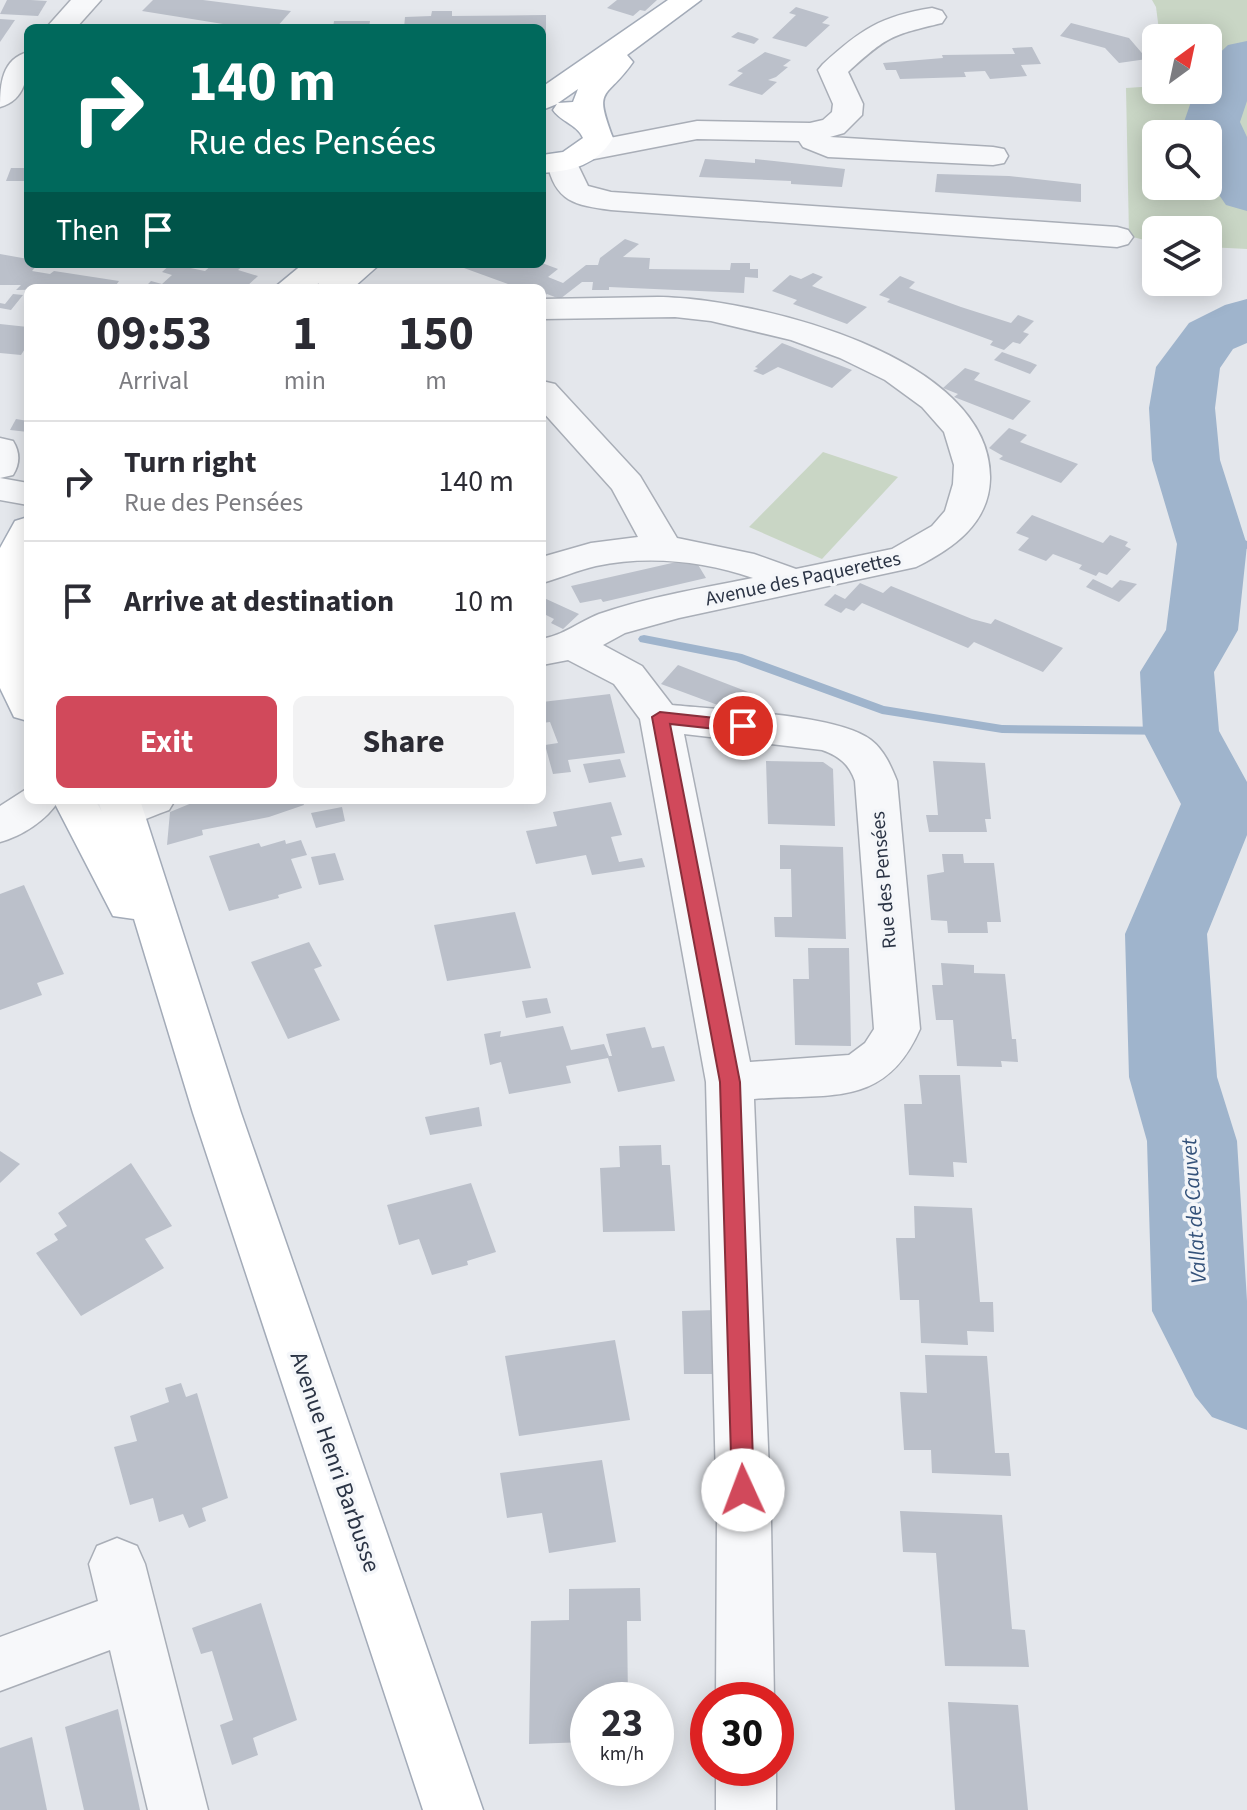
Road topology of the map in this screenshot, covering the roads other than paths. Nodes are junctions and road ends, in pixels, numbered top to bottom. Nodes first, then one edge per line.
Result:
1 (87, 0) edge
2 (677, 8) edge
3 (932, 17) dead end
4 (64, 24) edge
5 (24, 66) edge
6 (0, 98) edge
7 (546, 101) edge
8 (546, 105) edge
9 (24, 108) edge
10 (0, 109) edge
11 (810, 132) junction
12 (575, 144) edge
13 (993, 156) dead end
14 (1117, 237) dead end
15 (546, 309) edge
16 (546, 394) edge
17 (6, 466) edge
18 (24, 489) edge
19 (24, 537) edge
20 (663, 547) junction
21 (546, 570) edge
22 (790, 583) junction
23 (557, 649) edge
24 (24, 697) edge
25 (660, 717) junction
26 (32, 804) edge
27 (111, 807) edge
28 (0, 827) edge
29 (730, 1082) junction
30 (0, 1664) edge
31 (745, 1682) edge
32 (746, 1786) edge
33 (178, 1810) edge
34 (453, 1810) edge
35 (746, 1810) edge

1 - 4 street
2 - 7 main road
2 - 12 main road
3 - 11 street
5 - 6 street
8 - 12 main road
9 - 10 street
11 - 12 street
11 - 13 street
12 - 14 street
15 - 22 street, Avenue des Paquerettes
16 - 20 street
17 - 18 street
19 - 24 main road
20 - 21 street
20 - 22 street
22 - 23 street, Avenue des Paquerettes
23 - 25 street
25 - 29 street
25 - 29 street, Rue des Pensées
26 - 28 street
27 - 34 main road, Avenue Henri Barbusse
29 - 31 street
30 - 33 street
32 - 35 street

